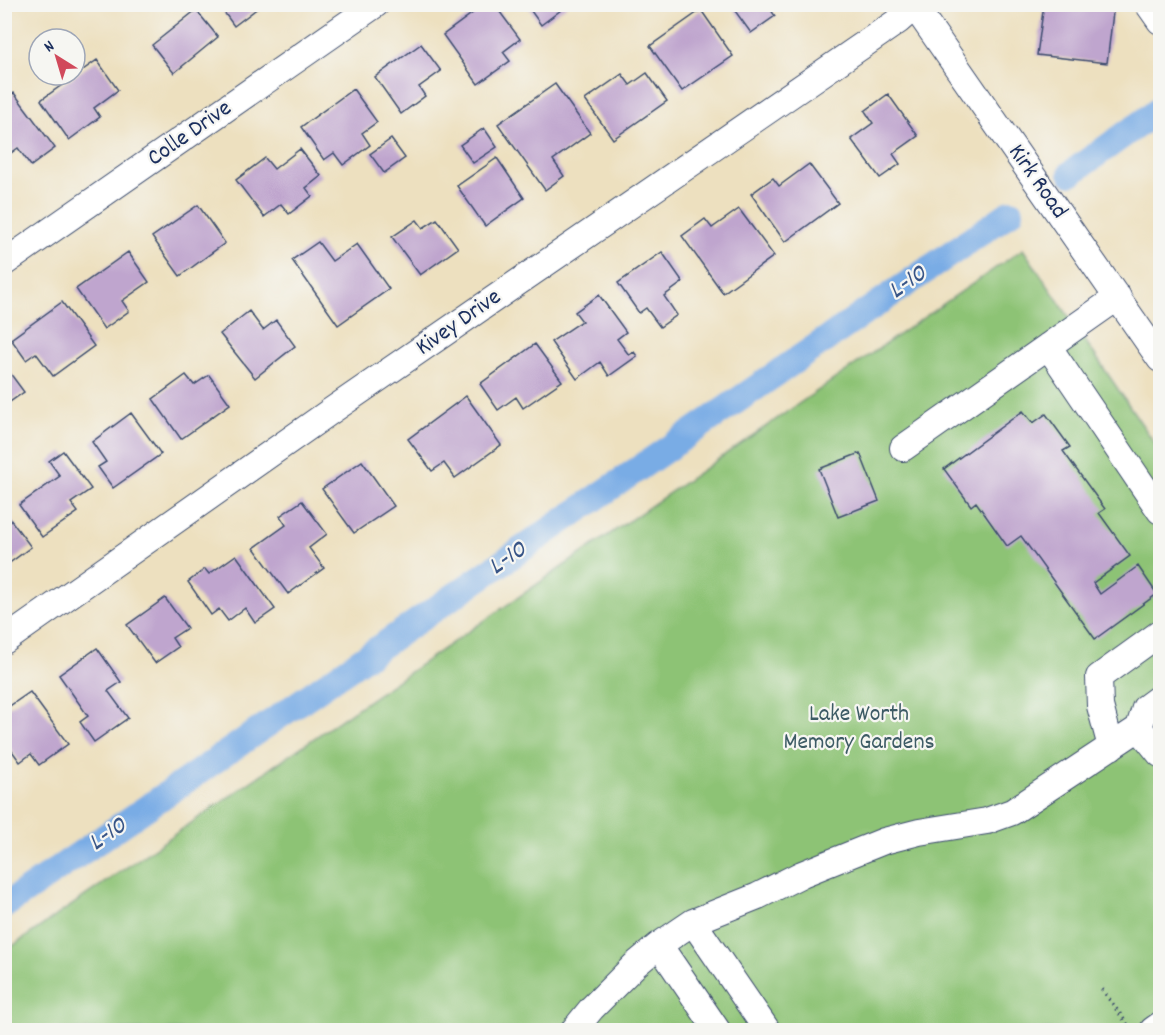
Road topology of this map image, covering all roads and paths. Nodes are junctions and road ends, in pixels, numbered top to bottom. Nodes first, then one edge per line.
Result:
1 (376, 4) edge
2 (1148, 4) edge
3 (915, 5) edge
4 (1161, 21) edge
5 (4, 263) edge
6 (1118, 297) junction
7 (1048, 346) junction
8 (1161, 359) edge
9 (903, 448) dead end
10 (1161, 511) edge
11 (1161, 633) edge
12 (4, 641) edge
13 (1161, 697) edge
14 (1150, 725) edge
15 (1111, 747) junction
16 (1161, 754) edge
17 (693, 922) junction
18 (659, 945) junction
19 (1102, 989) dead end
20 (1161, 1025) edge
21 (574, 1030) edge
22 (717, 1030) edge
23 (767, 1030) edge
24 (1131, 1030) edge
25 (1153, 1030) edge

1 - 5 street, Colle Drive
2 - 4 street
3 - 6 street, Kirk Road
3 - 12 street, Kivey Drive
6 - 7 street
6 - 8 street, Kirk Road
7 - 9 street
7 - 10 street
11 - 15 street
13 - 14 street
14 - 15 street
14 - 16 street
15 - 17 street
17 - 18 street
17 - 23 street
18 - 21 street
18 - 22 street
19 - 24 path
20 - 25 street

